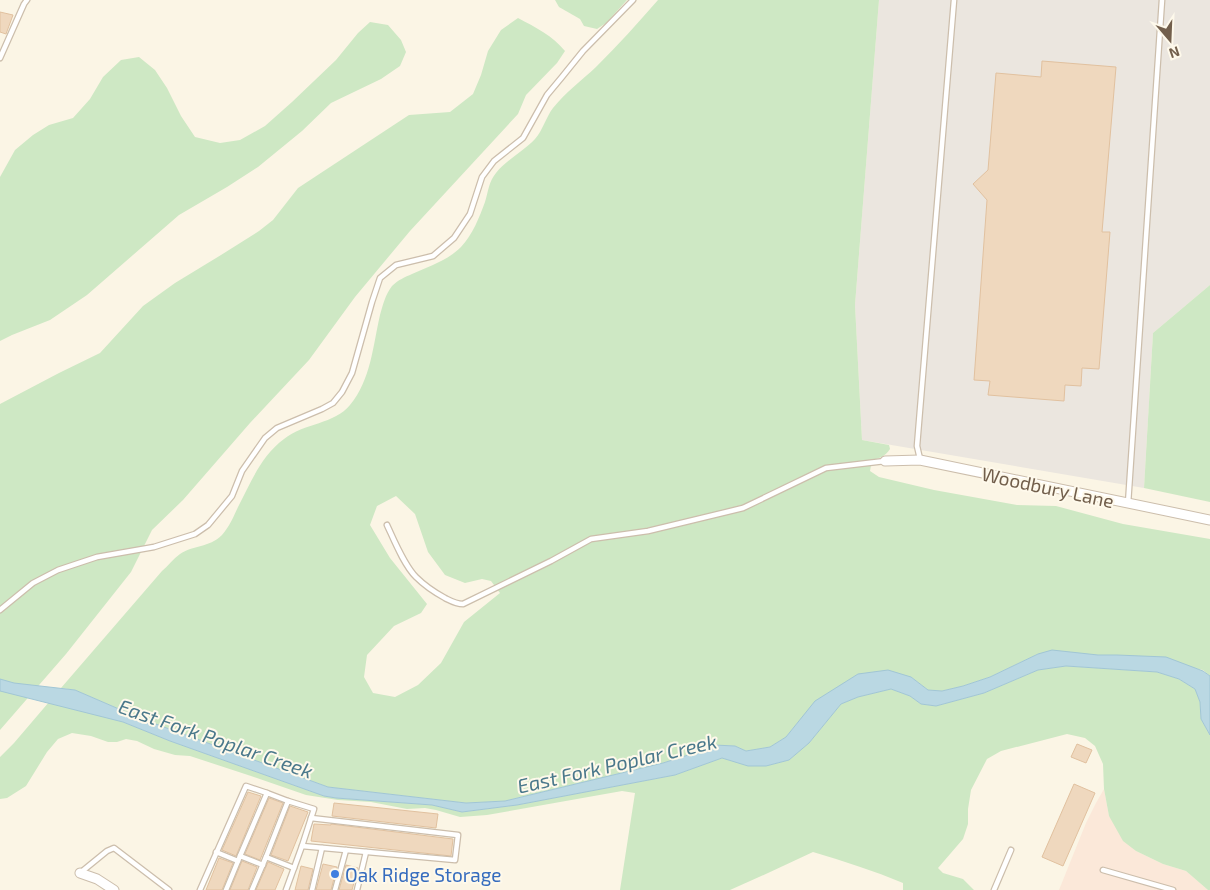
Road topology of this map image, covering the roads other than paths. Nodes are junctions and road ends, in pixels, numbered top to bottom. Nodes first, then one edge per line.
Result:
1 (27, 0) edge
2 (633, 0) edge
3 (954, 0) edge
4 (1162, 0) edge
5 (0, 58) edge
6 (920, 460) junction
7 (886, 461) joint
8 (1128, 504) junction
9 (1210, 520) edge
10 (387, 525) dead end
11 (0, 610) edge
12 (267, 793) junction
13 (288, 801) junction
14 (311, 818) junction
15 (302, 846) junction
16 (322, 848) junction
17 (346, 850) junction
18 (1011, 850) dead end
19 (216, 852) junction
20 (366, 852) junction
21 (266, 857) junction
22 (239, 858) junction
23 (263, 865) junction
24 (294, 868) junction
25 (1103, 870) dead end
26 (80, 873) joint
27 (114, 890) edge
28 (169, 890) edge
29 (200, 890) edge
30 (226, 890) edge
31 (252, 890) edge
32 (286, 890) edge
33 (312, 890) edge
34 (335, 890) edge
35 (357, 890) edge
36 (994, 890) edge
37 (1173, 890) edge

1 - 5 lane
2 - 11 lane
3 - 6 lane
4 - 8 lane
6 - 7 street, Woodbury Lane
6 - 8 street, Woodbury Lane
7 - 10 lane
8 - 9 street, Woodbury Lane
12 - 13 lane
12 - 19 lane
12 - 22 lane
13 - 14 lane
13 - 21 lane
14 - 15 lane
14 - 20 lane
15 - 16 lane
15 - 24 lane
16 - 17 lane
16 - 33 lane
17 - 20 lane
17 - 34 lane
18 - 36 lane
19 - 22 lane
19 - 29 lane
20 - 35 lane
21 - 23 lane
21 - 24 lane
22 - 23 lane
22 - 30 lane
23 - 31 lane
24 - 32 lane
25 - 37 lane
26 - 27 street
26 - 28 lane

